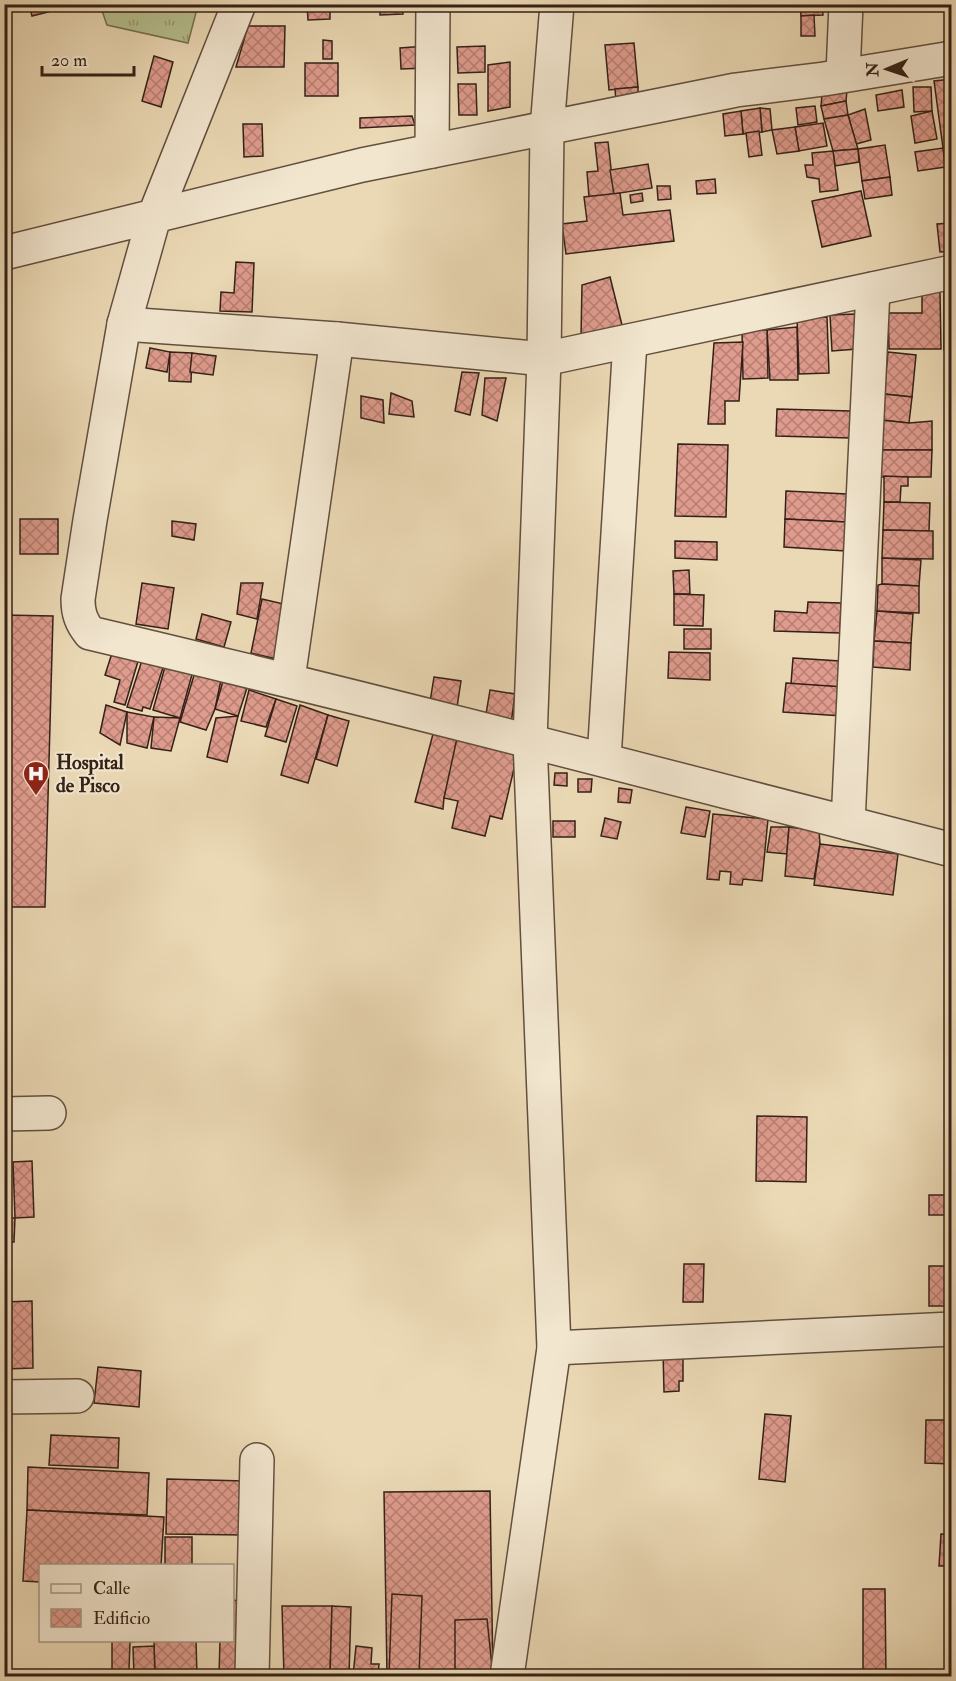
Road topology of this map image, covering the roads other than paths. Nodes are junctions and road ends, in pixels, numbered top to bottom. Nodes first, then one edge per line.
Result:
1 (239, 4) edge
2 (433, 4) edge
3 (557, 4) edge
4 (846, 4) edge
5 (951, 58) edge
6 (843, 75) junction
7 (548, 129) junction
8 (432, 152) junction
9 (154, 217) junction
10 (4, 253) edge
11 (951, 272) edge
12 (873, 289) junction
13 (124, 324) junction
14 (337, 339) junction
15 (630, 341) junction
16 (544, 359) junction
17 (288, 680) junction
18 (530, 740) junction
19 (604, 759) junction
20 (848, 823) junction
21 (951, 850) edge
22 (50, 1113) dead end
23 (4, 1114) edge
24 (951, 1329) edge
25 (554, 1348) junction
26 (77, 1396) dead end
27 (4, 1397) edge
28 (257, 1460) dead end
29 (252, 1677) edge
30 (507, 1677) edge

1 - 9 street
2 - 8 street
3 - 7 street
4 - 6 street
5 - 6 street
6 - 7 street
7 - 8 street
7 - 16 street
8 - 9 street
9 - 10 street
9 - 13 street
11 - 12 street
12 - 15 street
12 - 20 street
13 - 14 street
13 - 17 street
14 - 16 street
14 - 17 street
15 - 16 street
15 - 19 street
16 - 18 street
17 - 18 street
18 - 19 street
18 - 25 street
19 - 20 street
20 - 21 street
22 - 23 street
24 - 25 street
25 - 30 street
26 - 27 street
28 - 29 street

